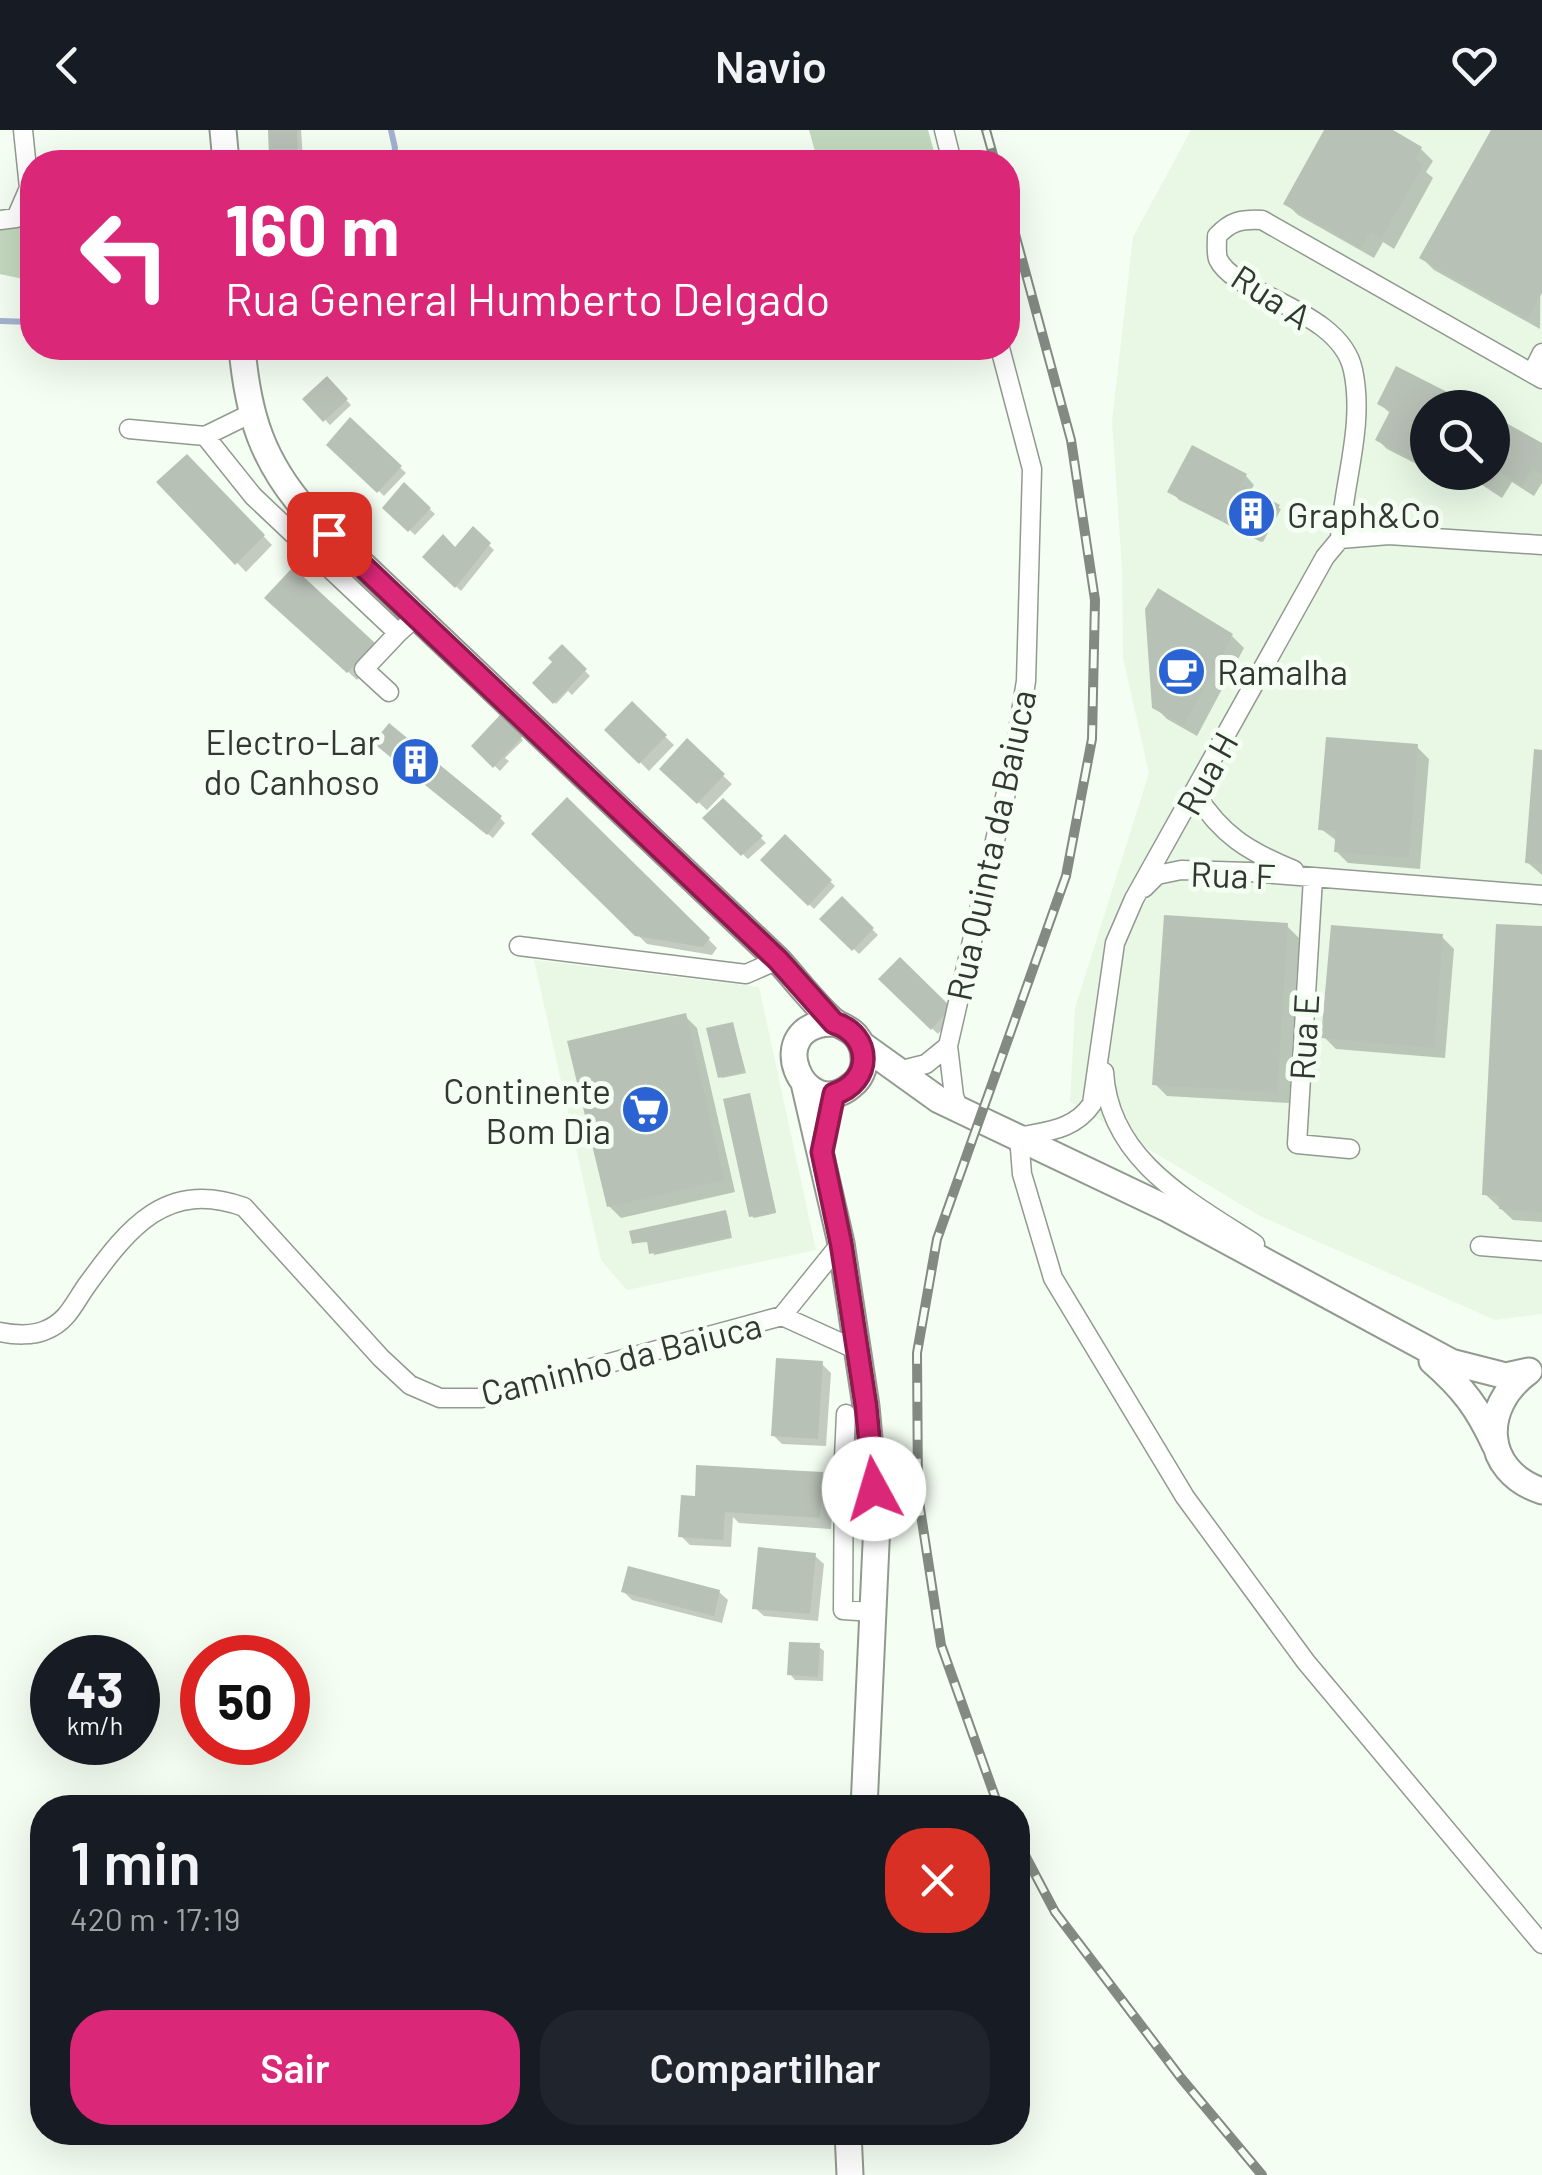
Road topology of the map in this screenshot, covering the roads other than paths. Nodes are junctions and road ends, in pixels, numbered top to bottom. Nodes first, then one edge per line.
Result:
1 (20, 209) edge
2 (0, 220) edge
3 (1542, 354) edge
4 (243, 360) edge
5 (1003, 360) edge
6 (1537, 376) edge
7 (252, 413) junction
8 (129, 429) dead end
9 (204, 436) junction
10 (1340, 539) junction
11 (1542, 545) edge
12 (407, 625) junction
13 (390, 692) dead end
14 (1195, 794) junction
15 (1313, 878) junction
16 (1542, 896) edge
17 (1134, 898) junction
18 (519, 946) dead end
19 (778, 960) junction
20 (834, 1023) junction
21 (800, 1038) junction
22 (1103, 1042) junction
23 (862, 1044) junction
24 (948, 1046) junction
25 (898, 1071) junction
26 (804, 1084) junction
27 (839, 1092) junction
28 (928, 1093) junction
29 (960, 1110) junction
30 (1019, 1137) junction
31 (1350, 1150) dead end
32 (822, 1152) junction
33 (841, 1243) junction
34 (1480, 1246) dead end
35 (1542, 1251) edge
36 (782, 1316) junction
37 (1366, 1316) junction
38 (0, 1332) edge
39 (857, 1350) junction
40 (1536, 1369) edge
41 (846, 1414) dead end
42 (1496, 1445) junction
43 (870, 1456) junction
44 (844, 1458) junction
45 (1542, 1491) edge
46 (873, 1612) junction
47 (865, 1795) edge
48 (1542, 1944) edge
49 (849, 2145) edge
50 (850, 2175) edge

1 - 2 street
3 - 6 street
4 - 7 main road
5 - 24 street, Rua Quinta da Baiuca
6 - 10 street, Rua A
7 - 9 street
7 - 12 main road
8 - 9 street
9 - 12 street
10 - 11 street
10 - 14 street, Rua H
12 - 13 street
12 - 19 main road
14 - 15 street, Rua F
14 - 17 street, Rua H
15 - 16 street
15 - 17 street, Rua F
15 - 31 street, Rua E
17 - 22 street, Rua H
18 - 19 street
19 - 20 main road
19 - 21 main road
20 - 21 main road
20 - 23 main road
21 - 26 main road
22 - 30 street, Rua H
22 - 37 street, Rua H
23 - 25 main road
23 - 27 main road
24 - 25 street, Rua Quinta da Baiuca
24 - 29 street, Rua Quinta da Baiuca
25 - 28 main road
26 - 27 main road
26 - 32 main road
27 - 28 main road
27 - 32 main road
28 - 29 main road
29 - 30 main road
30 - 37 main road
30 - 48 street
32 - 33 main road
33 - 36 street, Caminho da Baiuca
33 - 39 main road
34 - 35 street
36 - 38 street, Caminho da Baiuca
36 - 39 street, Caminho da Baiuca
37 - 40 main road
37 - 42 main road
39 - 43 main road
40 - 42 main road
41 - 44 street
42 - 45 main road
43 - 44 street
43 - 46 main road
44 - 46 street
46 - 47 main road
49 - 50 main road

